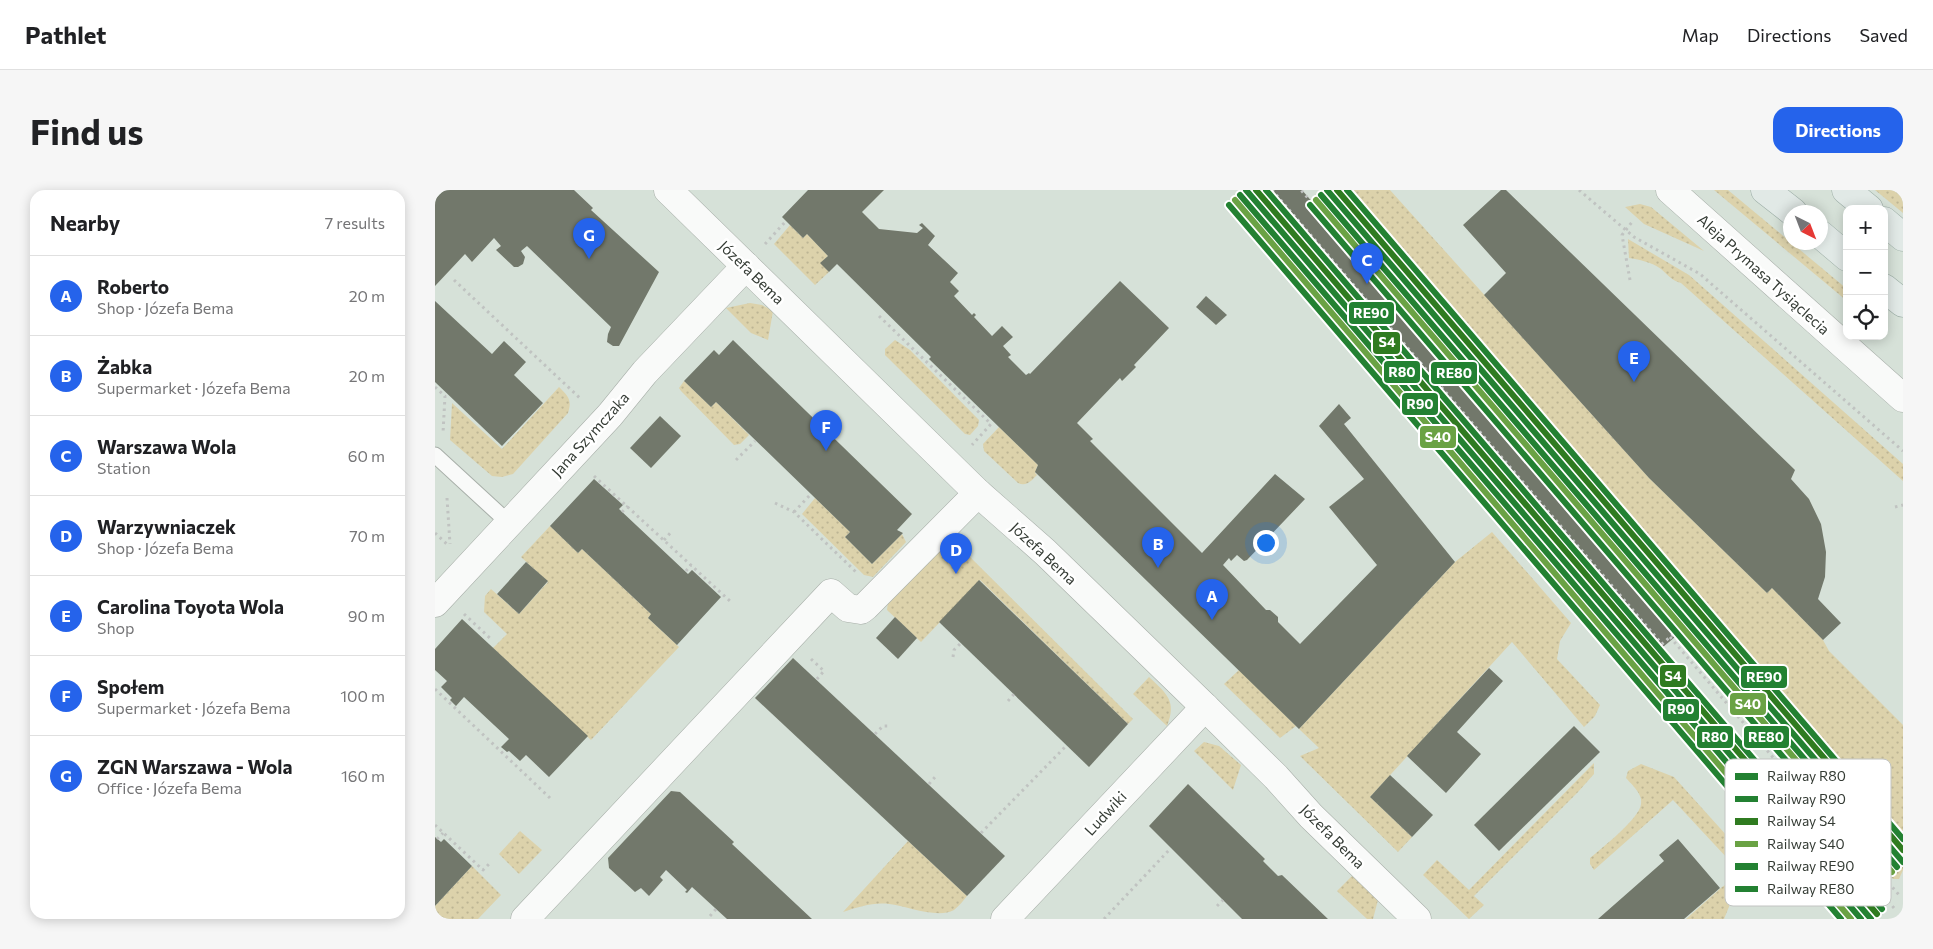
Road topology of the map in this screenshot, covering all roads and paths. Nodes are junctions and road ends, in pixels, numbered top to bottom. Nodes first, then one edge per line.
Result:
1 (668, 190) edge
2 (1272, 190) edge
3 (1301, 190) edge
4 (1579, 190) edge
5 (1670, 190) edge
6 (1765, 190) edge
7 (1846, 190) edge
8 (1784, 205) edge
9 (1864, 205) edge
10 (786, 221) dead end
11 (1633, 222) dead end
12 (1888, 224) edge
13 (1626, 230) junction
14 (1903, 237) edge
15 (1828, 241) edge
16 (765, 244) dead end
17 (1843, 254) edge
18 (746, 266) junction
19 (454, 280) dead end
20 (1630, 280) dead end
21 (1888, 291) edge
22 (1903, 303) edge
23 (879, 316) dead end
24 (435, 387) edge
25 (1903, 398) edge
26 (586, 404) dead end
27 (755, 440) dead end
28 (443, 441) dead end
29 (971, 446) dead end
30 (1903, 451) edge
31 (435, 455) edge
32 (736, 460) dead end
33 (592, 473) dead end
34 (446, 489) dead end
35 (978, 493) junction
36 (811, 494) dead end
37 (775, 503) dead end
38 (1903, 505) edge
39 (628, 506) junction
40 (1895, 507) dead end
41 (622, 512) dead end
42 (794, 512) junction
43 (509, 524) junction
44 (672, 531) dead end
45 (435, 533) edge
46 (664, 540) junction
47 (691, 565) junction
48 (852, 568) dead end
49 (686, 571) dead end
50 (731, 602) dead end
51 (435, 603) edge
52 (462, 612) dead end
53 (1670, 637) junction
54 (492, 640) dead end
55 (961, 643) dead end
56 (953, 657) dead end
57 (435, 689) edge
58 (1014, 694) dead end
59 (449, 695) dead end
60 (445, 699) junction
61 (1008, 702) dead end
62 (1205, 707) junction
63 (890, 726) dead end
64 (875, 734) dead end
65 (1067, 745) dead end
66 (513, 754) dead end
67 (508, 758) junction
68 (1774, 759) edge
69 (936, 776) dead end
70 (929, 784) dead end
71 (550, 798) dead end
72 (435, 825) edge
73 (443, 833) junction
74 (981, 833) dead end
75 (437, 839) dead end
76 (1171, 848) dead end
77 (490, 862) dead end
78 (1891, 886) edge
79 (1900, 896) dead end
80 (1223, 900) dead end
81 (1891, 903) edge
82 (1217, 906) dead end
83 (1895, 908) dead end
84 (716, 909) dead end
85 (710, 916) dead end
86 (525, 919) edge
87 (1005, 919) edge
88 (1105, 919) edge
89 (1417, 919) edge

1 - 18 street, Józefa Bema
2 - 53 path
3 - 53 path
4 - 13 path
5 - 25 street, Aleja Prymasa Tysiąclecia
6 - 8 main road
7 - 9 main road
10 - 16 path
11 - 13 path
12 - 14 main road
13 - 20 path
13 - 30 path
15 - 17 main road
18 - 35 street, Józefa Bema
18 - 43 street, Jana Szymczaka
19 - 26 path
21 - 22 main road
23 - 29 path
24 - 28 path
27 - 32 path
31 - 43 lane
33 - 39 path
34 - 45 path
35 - 62 street, Józefa Bema
35 - 86 street
36 - 42 path
37 - 42 path
38 - 40 path
39 - 41 path
39 - 46 path
42 - 48 path
43 - 51 street, Jana Szymczaka
44 - 46 path
46 - 47 path
47 - 49 path
47 - 50 path
52 - 54 path
53 - 68 path
55 - 56 path
57 - 60 path
58 - 61 path
59 - 60 path
60 - 67 path
62 - 87 street, Ludwiki
62 - 89 street, Józefa Bema
63 - 64 path
65 - 74 path
66 - 67 path
67 - 71 path
69 - 70 path
72 - 73 path
73 - 75 path
73 - 77 path
76 - 88 path
78 - 79 path
80 - 82 path
81 - 83 path
84 - 85 path

